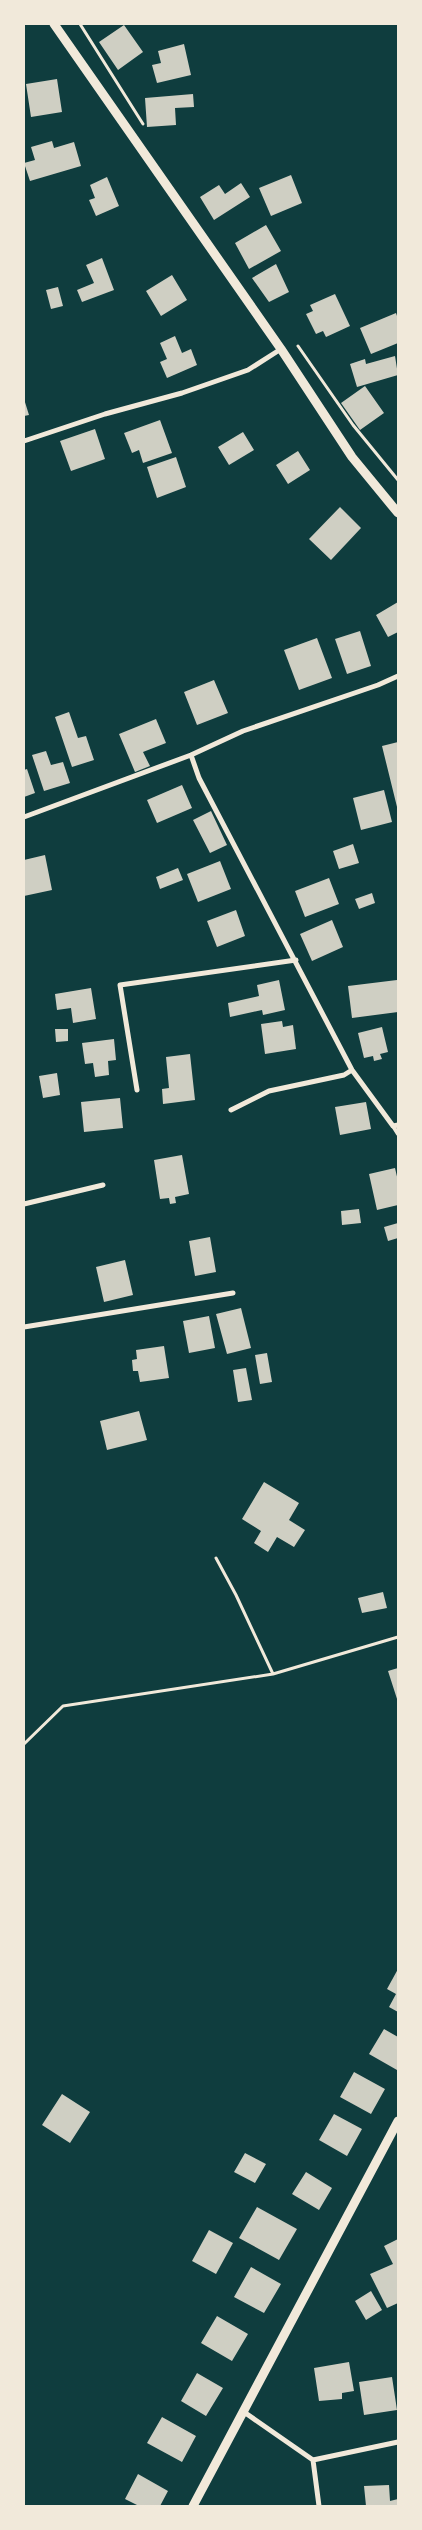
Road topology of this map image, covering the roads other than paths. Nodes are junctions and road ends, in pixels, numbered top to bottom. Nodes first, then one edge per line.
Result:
1 (54, 24) edge
2 (281, 349) junction
3 (24, 441) edge
4 (398, 512) edge
5 (398, 676) edge
6 (191, 755) junction
7 (24, 817) edge
8 (296, 960) junction
9 (352, 1070) junction
10 (136, 1090) dead end
11 (231, 1110) dead end
12 (396, 1125) edge
13 (398, 1134) edge
14 (103, 1184) dead end
15 (24, 1204) edge
16 (234, 1293) dead end
17 (24, 1327) edge
18 (398, 2121) edge
19 (244, 2412) junction
20 (398, 2442) edge
21 (313, 2460) junction
22 (193, 2506) edge
23 (318, 2506) edge

1 - 2 street
2 - 3 street
2 - 4 street
5 - 6 street
6 - 7 street
6 - 8 street
8 - 9 street
8 - 10 street
9 - 11 street
9 - 12 street
12 - 13 lane
14 - 15 street
16 - 17 street
18 - 19 street
19 - 21 street
19 - 22 street
20 - 21 street
21 - 23 street

